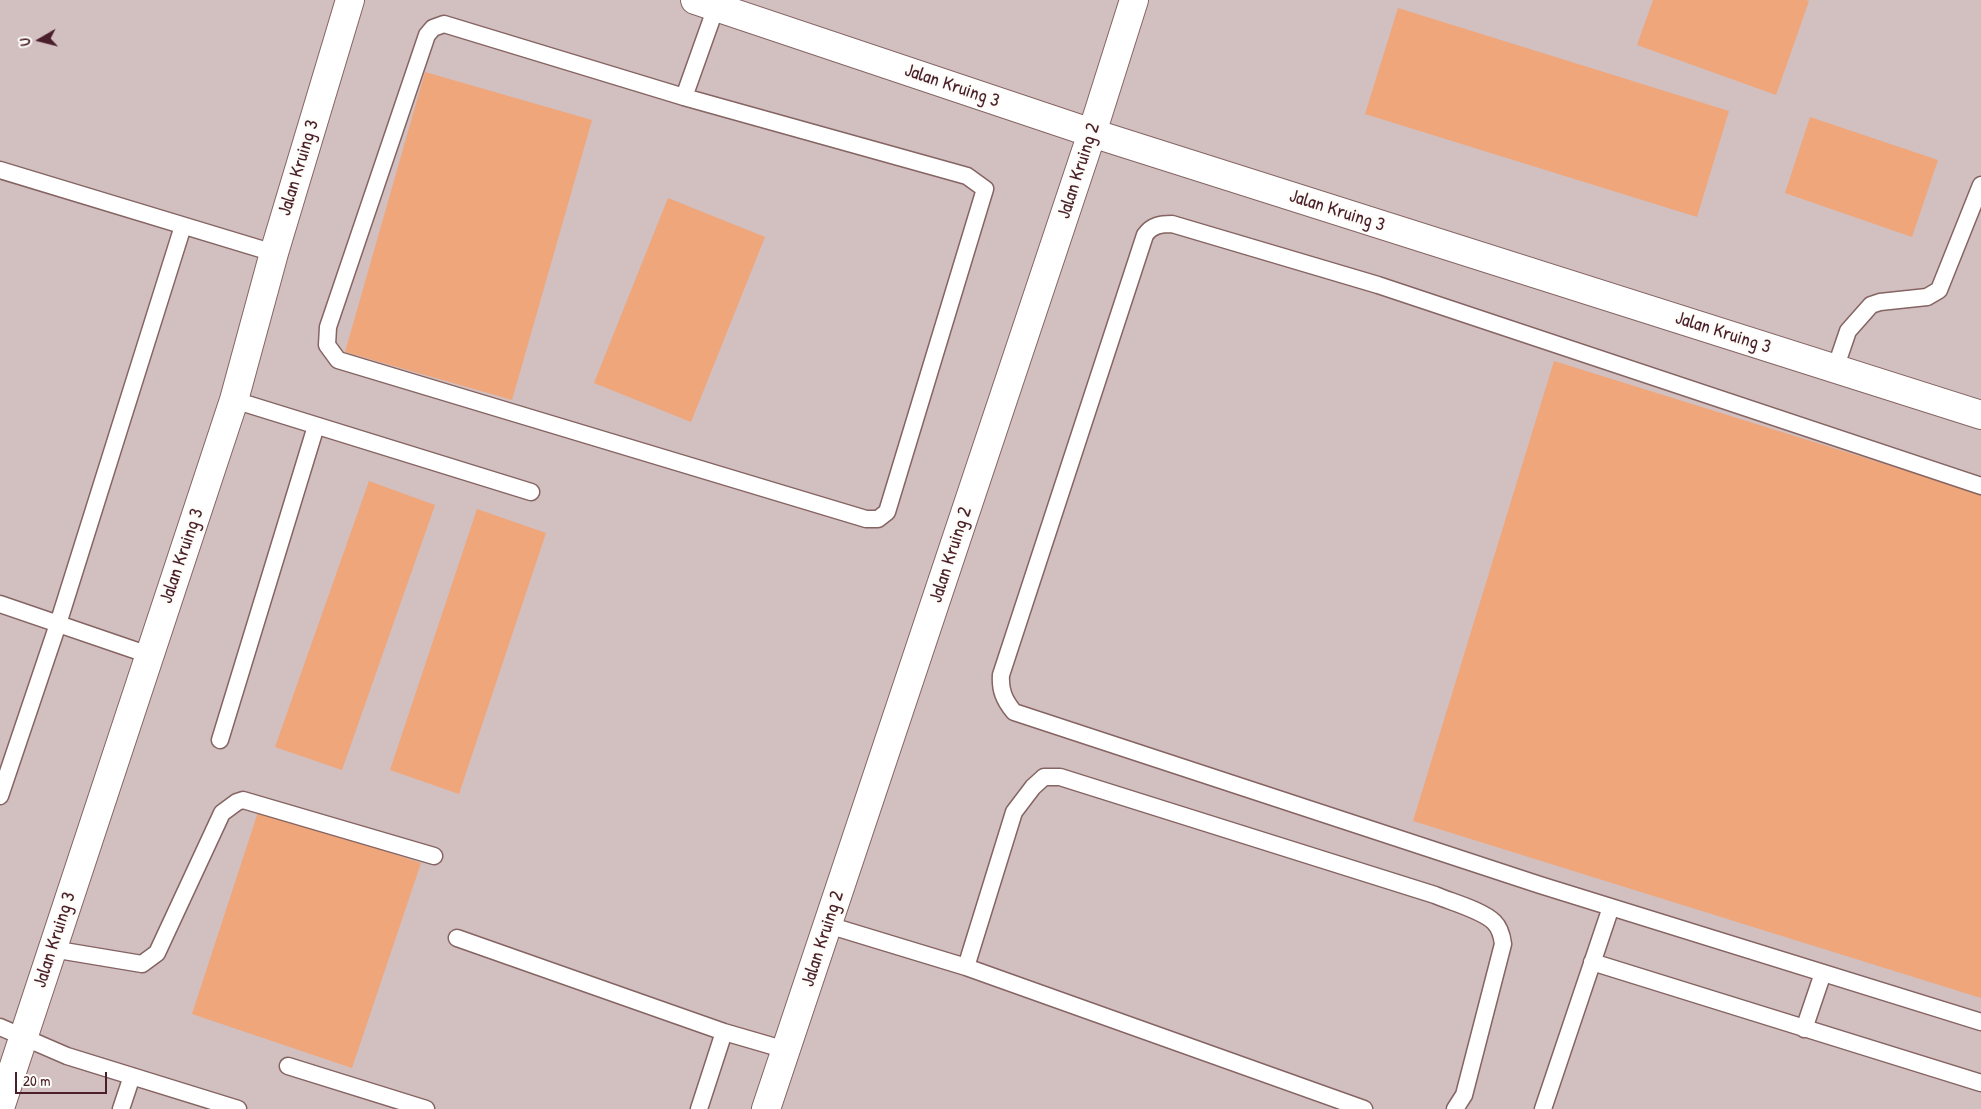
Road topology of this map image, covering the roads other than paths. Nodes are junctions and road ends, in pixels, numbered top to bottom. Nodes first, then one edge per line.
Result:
1 (350, 0) edge
2 (1134, 0) edge
3 (706, 3) edge
4 (684, 97) junction
5 (1092, 133) junction
6 (0, 170) edge
7 (1981, 185) edge
8 (183, 226) junction
9 (274, 253) junction
10 (1835, 369) junction
11 (234, 400) junction
12 (1981, 415) edge
13 (316, 426) junction
14 (1981, 486) edge
15 (531, 492) dead end
16 (0, 604) edge
17 (58, 624) junction
18 (149, 655) junction
19 (220, 740) dead end
20 (0, 796) edge
21 (434, 856) dead end
22 (1611, 907) junction
23 (828, 925) junction
24 (457, 938) dead end
25 (52, 949) junction
26 (1592, 962) junction
27 (966, 967) junction
28 (1823, 973) junction
29 (1981, 1022) edge
30 (1804, 1029) junction
31 (724, 1032) junction
32 (11, 1033) edge
33 (786, 1050) junction
34 (288, 1066) dead end
35 (132, 1076) junction
36 (1981, 1083) edge
37 (1, 1098) edge
38 (121, 1109) edge
39 (238, 1109) edge
40 (426, 1109) edge
41 (699, 1109) edge
42 (766, 1109) edge
43 (1364, 1109) edge
44 (1455, 1109) edge
45 (1543, 1109) edge

1 - 9 street, Jalan Kruing 3
2 - 5 street, Jalan Kruing 2
3 - 4 lane
3 - 5 street, Jalan Kruing 3
4 - 4 lane
5 - 10 street, Jalan Kruing 3
5 - 23 street, Jalan Kruing 2
6 - 8 lane
7 - 10 lane
8 - 9 lane
8 - 17 lane
9 - 11 street, Jalan Kruing 3
10 - 12 street, Jalan Kruing 3
11 - 13 lane
11 - 18 street, Jalan Kruing 3
13 - 15 lane
13 - 19 lane
14 - 22 lane
16 - 17 lane
17 - 18 lane
17 - 20 lane
18 - 25 street, Jalan Kruing 3
21 - 25 lane
22 - 26 lane
22 - 28 lane
23 - 27 lane
23 - 33 street, Jalan Kruing 2
24 - 31 lane
25 - 32 street, Jalan Kruing 3
26 - 30 lane
26 - 45 lane
27 - 43 lane
27 - 44 lane
28 - 29 lane
28 - 30 lane
30 - 36 lane
31 - 33 lane
31 - 41 lane
32 - 35 lane
32 - 37 street, Jalan Kruing 3
33 - 42 street, Jalan Kruing 2
34 - 40 lane
35 - 38 lane
35 - 39 lane

